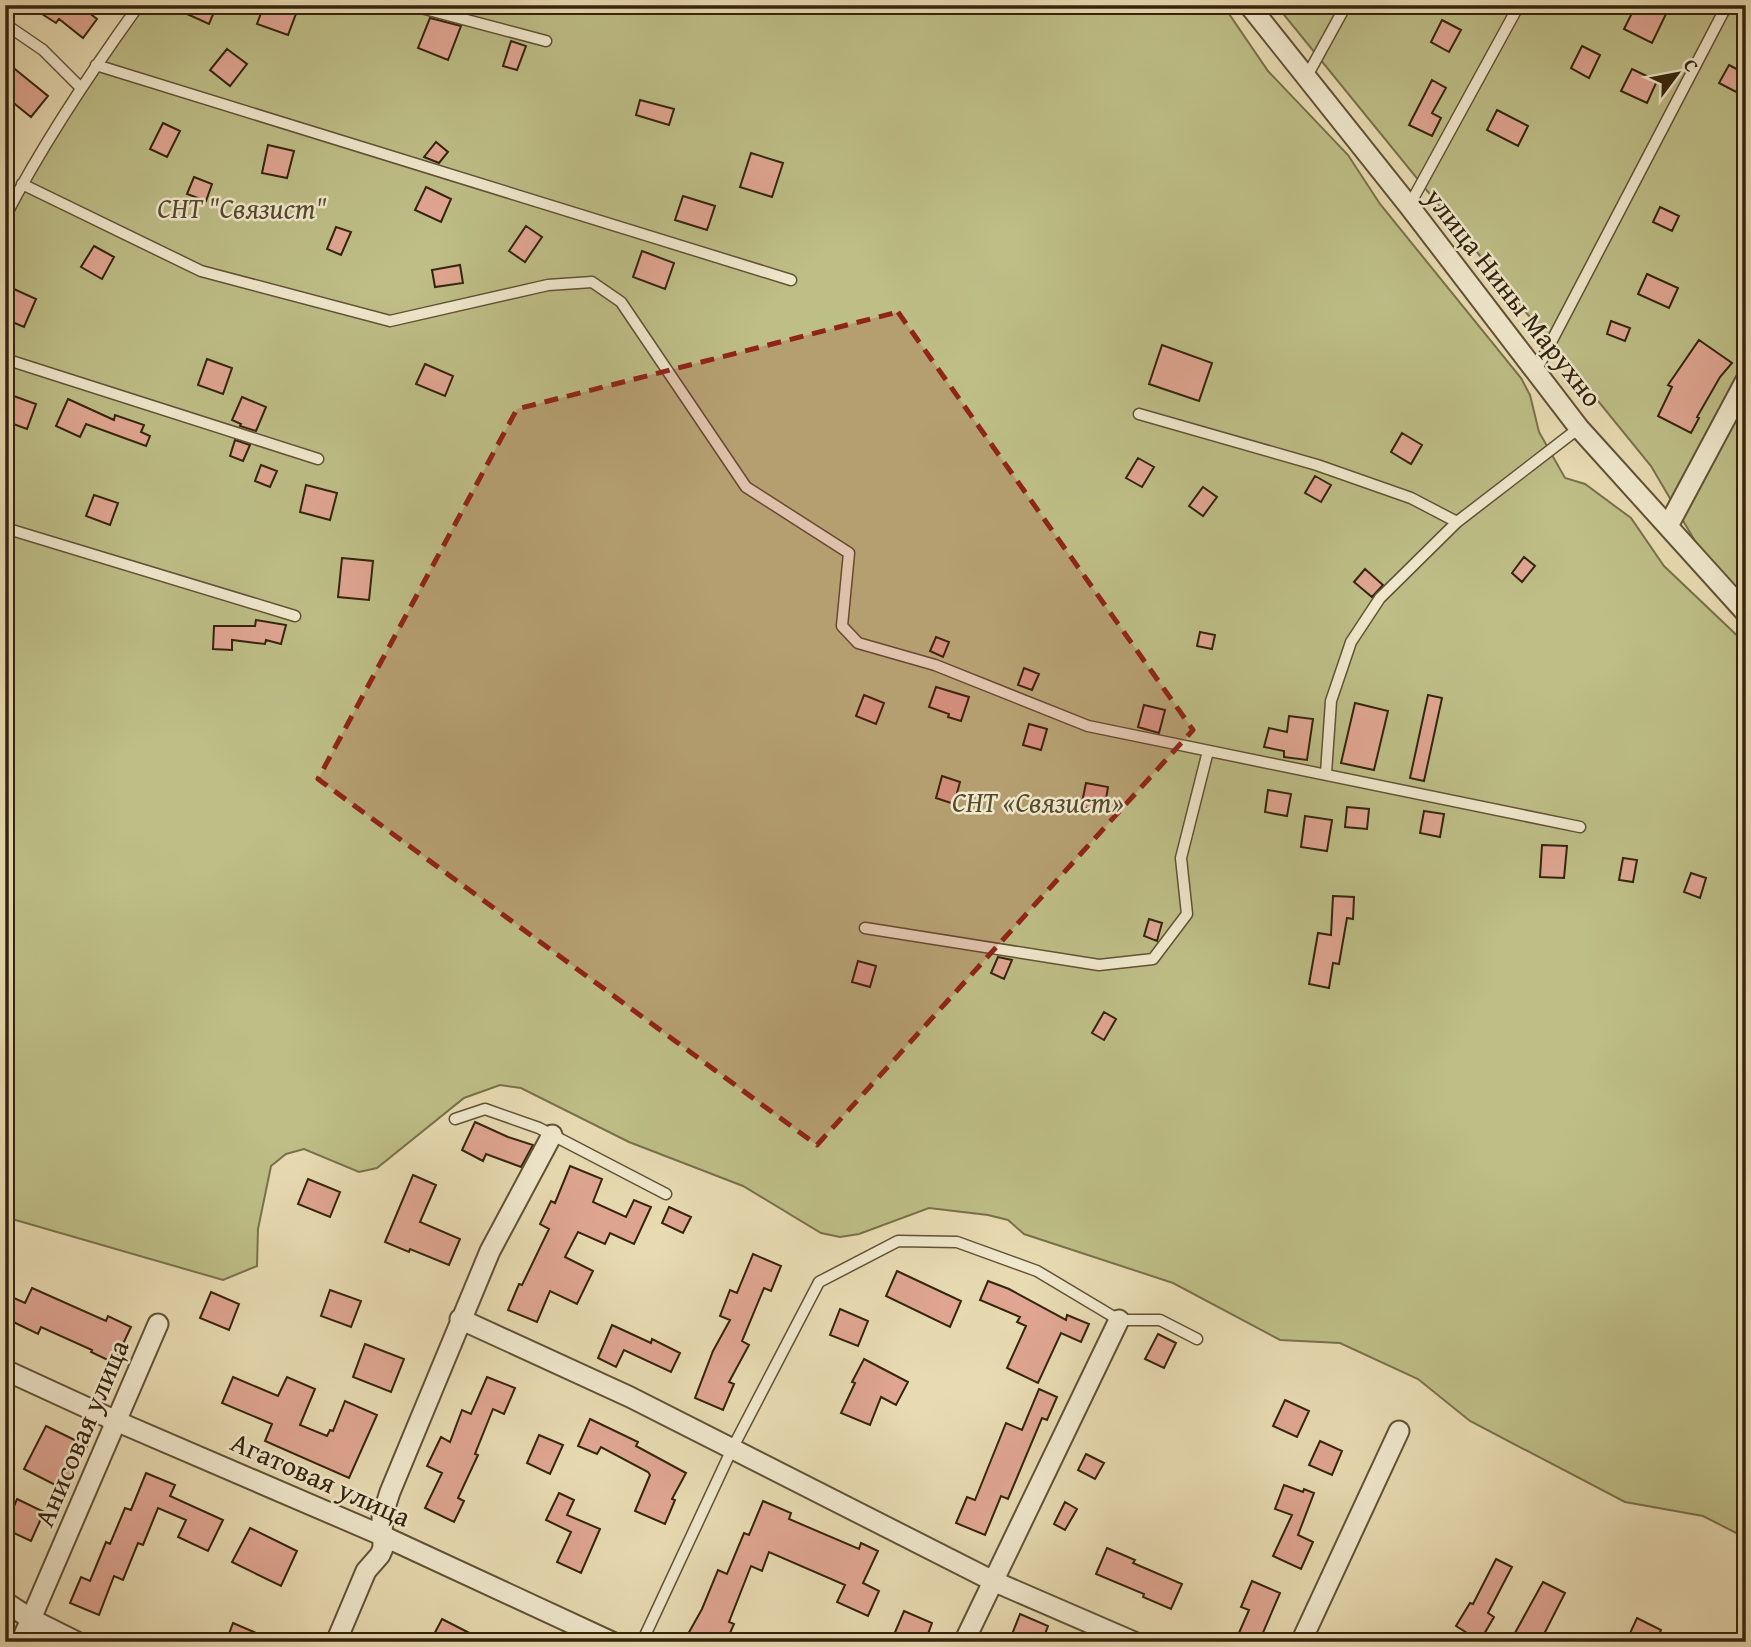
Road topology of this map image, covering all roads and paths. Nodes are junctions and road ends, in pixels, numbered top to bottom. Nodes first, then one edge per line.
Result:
1 (139, 5) edge
2 (410, 5) edge
3 (1249, 5) edge
4 (1346, 5) edge
5 (1519, 5) edge
6 (1727, 5) edge
7 (5, 24) edge
8 (546, 41) dead end
9 (96, 65) junction
10 (1307, 76) junction
11 (81, 88) junction
12 (22, 184) junction
13 (8, 203) edge
14 (1409, 206) junction
15 (5, 217) edge
16 (791, 280) dead end
17 (5, 359) edge
18 (1535, 372) junction
19 (1746, 380) edge
20 (1139, 414) dead end
21 (1579, 428) junction
22 (318, 458) dead end
23 (1457, 522) junction
24 (1668, 526) junction
25 (5, 528) edge
26 (1746, 612) edge
27 (295, 616) dead end
28 (1208, 751) junction
29 (1325, 774) junction
30 (1580, 827) dead end
31 (864, 928) dead end
32 (455, 1119) dead end
33 (552, 1135) junction
34 (666, 1194) dead end
35 (460, 1319) junction
36 (1119, 1320) junction
37 (158, 1324) dead end
38 (1197, 1339) dead end
39 (5, 1370) edge
40 (116, 1421) junction
41 (1399, 1431) dead end
42 (732, 1449) junction
43 (381, 1535) junction
44 (993, 1581) junction
45 (5, 1602) edge
46 (31, 1619) junction
47 (21, 1642) edge
48 (77, 1642) edge
49 (336, 1642) edge
50 (612, 1642) edge
51 (642, 1642) edge
52 (964, 1642) edge
53 (1134, 1642) edge
54 (1301, 1642) edge

1 - 9 lane
2 - 8 lane
3 - 10 street, улица Нины Марухно
4 - 10 lane
5 - 14 lane
6 - 18 lane
7 - 11 lane
9 - 11 lane
9 - 16 lane
10 - 14 street, улица Нины Марухно
11 - 12 lane
12 - 13 lane
12 - 28 lane
13 - 15 lane
14 - 18 street, улица Нины Марухно
17 - 22 lane
18 - 21 street, улица Нины Марухно
19 - 24 street
20 - 23 lane
21 - 23 lane
21 - 24 street, улица Нины Марухно
23 - 29 lane
24 - 26 street, улица Нины Марухно
25 - 27 lane
28 - 29 lane
28 - 31 lane
29 - 30 lane
32 - 33 lane
33 - 34 lane
33 - 35 street
35 - 42 street
35 - 43 street
36 - 38 lane
36 - 42 lane
36 - 44 street
37 - 40 street, Анисовая улица
39 - 40 street, Агатовая улица
40 - 43 street, Агатовая улица
40 - 46 street, Анисовая улица
41 - 54 street
42 - 44 street
42 - 51 lane
43 - 49 street
43 - 50 street, Агатовая улица
44 - 52 street
44 - 53 street
45 - 46 street
46 - 47 street, Анисовая улица
46 - 48 street

